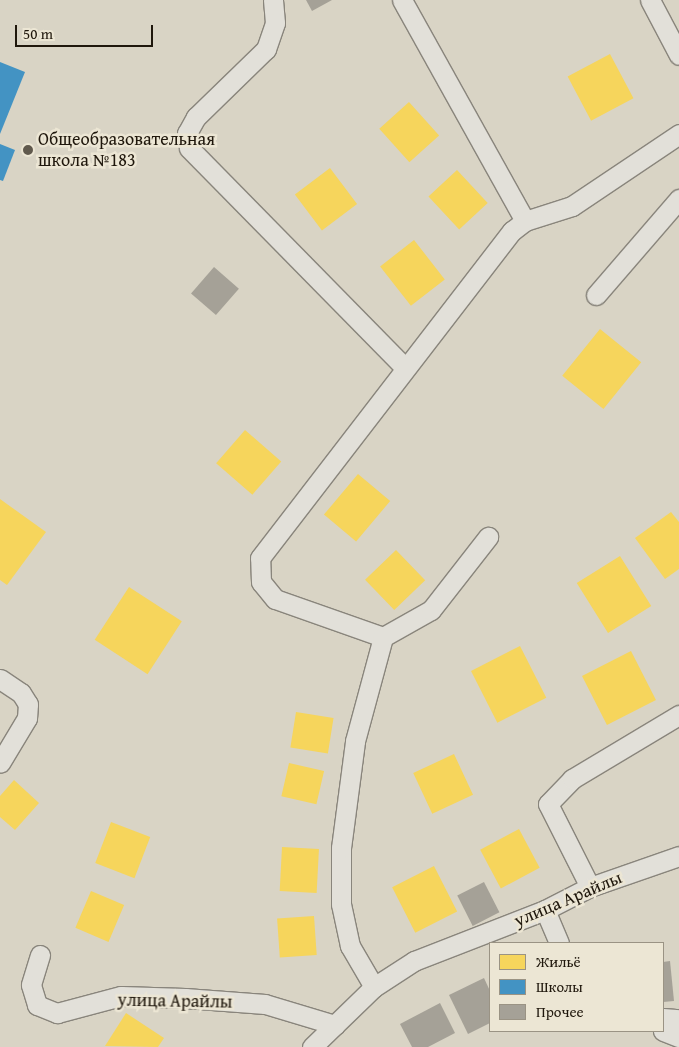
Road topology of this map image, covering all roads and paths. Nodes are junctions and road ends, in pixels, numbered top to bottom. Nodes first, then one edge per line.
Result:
1 (273, 0) edge
2 (402, 0) edge
3 (650, 0) edge
4 (679, 55) edge
5 (679, 134) edge
6 (679, 199) edge
7 (525, 221) junction
8 (596, 295) dead end
9 (405, 368) junction
10 (488, 537) dead end
11 (384, 637) junction
12 (0, 679) edge
13 (679, 715) edge
14 (0, 763) edge
15 (679, 856) edge
16 (590, 887) junction
17 (545, 910) junction
18 (559, 942) edge
19 (40, 955) dead end
20 (374, 987) junction
21 (664, 1018) edge
22 (679, 1019) edge
23 (335, 1025) junction
24 (664, 1031) edge
25 (679, 1037) edge
26 (312, 1047) edge

1 - 9 street
2 - 7 street
3 - 4 street
5 - 7 street
6 - 8 street
7 - 9 street
9 - 11 street
10 - 11 street
11 - 20 street
12 - 14 street
13 - 16 street
15 - 16 street, улица Арайлы
16 - 17 street, улица Арайлы
17 - 18 street
17 - 20 street, улица Арайлы
19 - 23 street, улица Арайлы
20 - 23 street, улица Арайлы
21 - 22 street
23 - 26 street, улица Арайлы
24 - 25 street

